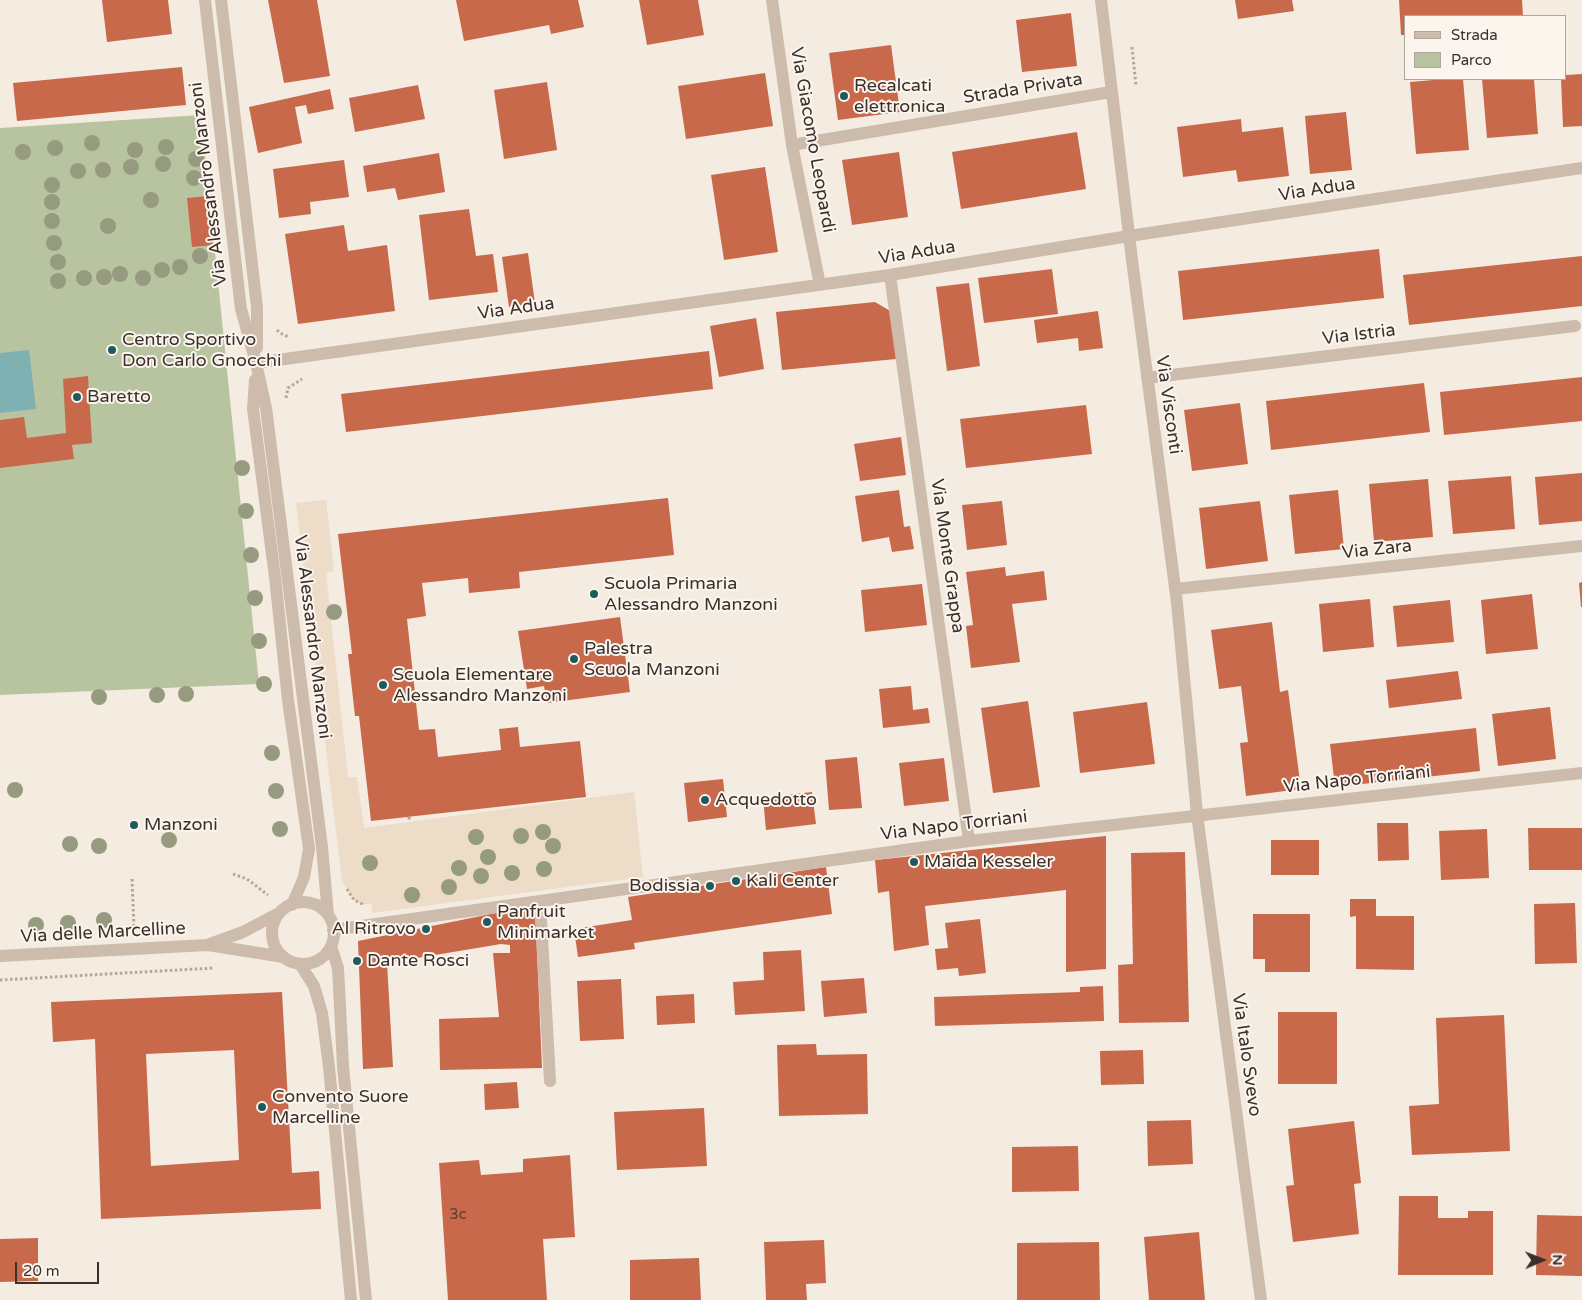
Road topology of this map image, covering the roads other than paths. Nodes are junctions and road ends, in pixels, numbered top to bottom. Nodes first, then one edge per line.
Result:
1 (205, 0) edge
2 (221, 0) edge
3 (772, 0) edge
4 (1101, 0) edge
5 (1112, 92) junction
6 (792, 145) junction
7 (1582, 168) edge
8 (1129, 236) junction
9 (890, 275) junction
10 (820, 285) junction
11 (1575, 326) dead end
12 (256, 363) junction
13 (1147, 378) junction
14 (1582, 546) edge
15 (1175, 589) junction
16 (1582, 773) edge
17 (1197, 814) junction
18 (969, 841) junction
19 (540, 902) junction
20 (292, 905) junction
21 (280, 913) junction
22 (328, 916) junction
23 (333, 930) junction
24 (208, 945) junction
25 (331, 946) junction
26 (0, 956) edge
27 (284, 957) junction
28 (300, 964) junction
29 (550, 1081) dead end
30 (351, 1300) edge
31 (366, 1300) edge
32 (1261, 1300) edge

1 - 12 street, Via Alessandro Manzoni
2 - 12 street, Via Alessandro Manzoni
3 - 6 street, Via Giacomo Leopardi
4 - 5 street, Via Visconti
5 - 6 street, Strada Privata
5 - 8 street, Via Visconti
6 - 10 street, Via Giacomo Leopardi
7 - 8 street, Via Adua
8 - 9 street, Via Adua
8 - 13 street, Via Visconti
9 - 10 street, Via Adua
9 - 18 street, Via Monte Grappa
10 - 12 street, Via Adua
11 - 13 street, Via Istria
12 - 20 street, Via Alessandro Manzoni
12 - 22 street, Via Alessandro Manzoni
13 - 15 street, Via Visconti
14 - 15 street, Via Zara
15 - 17 street, Via Visconti
16 - 17 street, Via Napo Torriani
17 - 18 street, Via Napo Torriani
17 - 32 street, Via Italo Svevo
18 - 19 street, Via Napo Torriani
19 - 23 street, Via Napo Torriani
19 - 29 street
20 - 21 street
20 - 22 street
21 - 24 street, Via delle Marcelline
21 - 27 street
22 - 23 street
23 - 25 street
24 - 26 street, Via delle Marcelline
24 - 27 street, Via delle Marcelline
25 - 28 street
25 - 31 street
27 - 28 street
28 - 30 street

